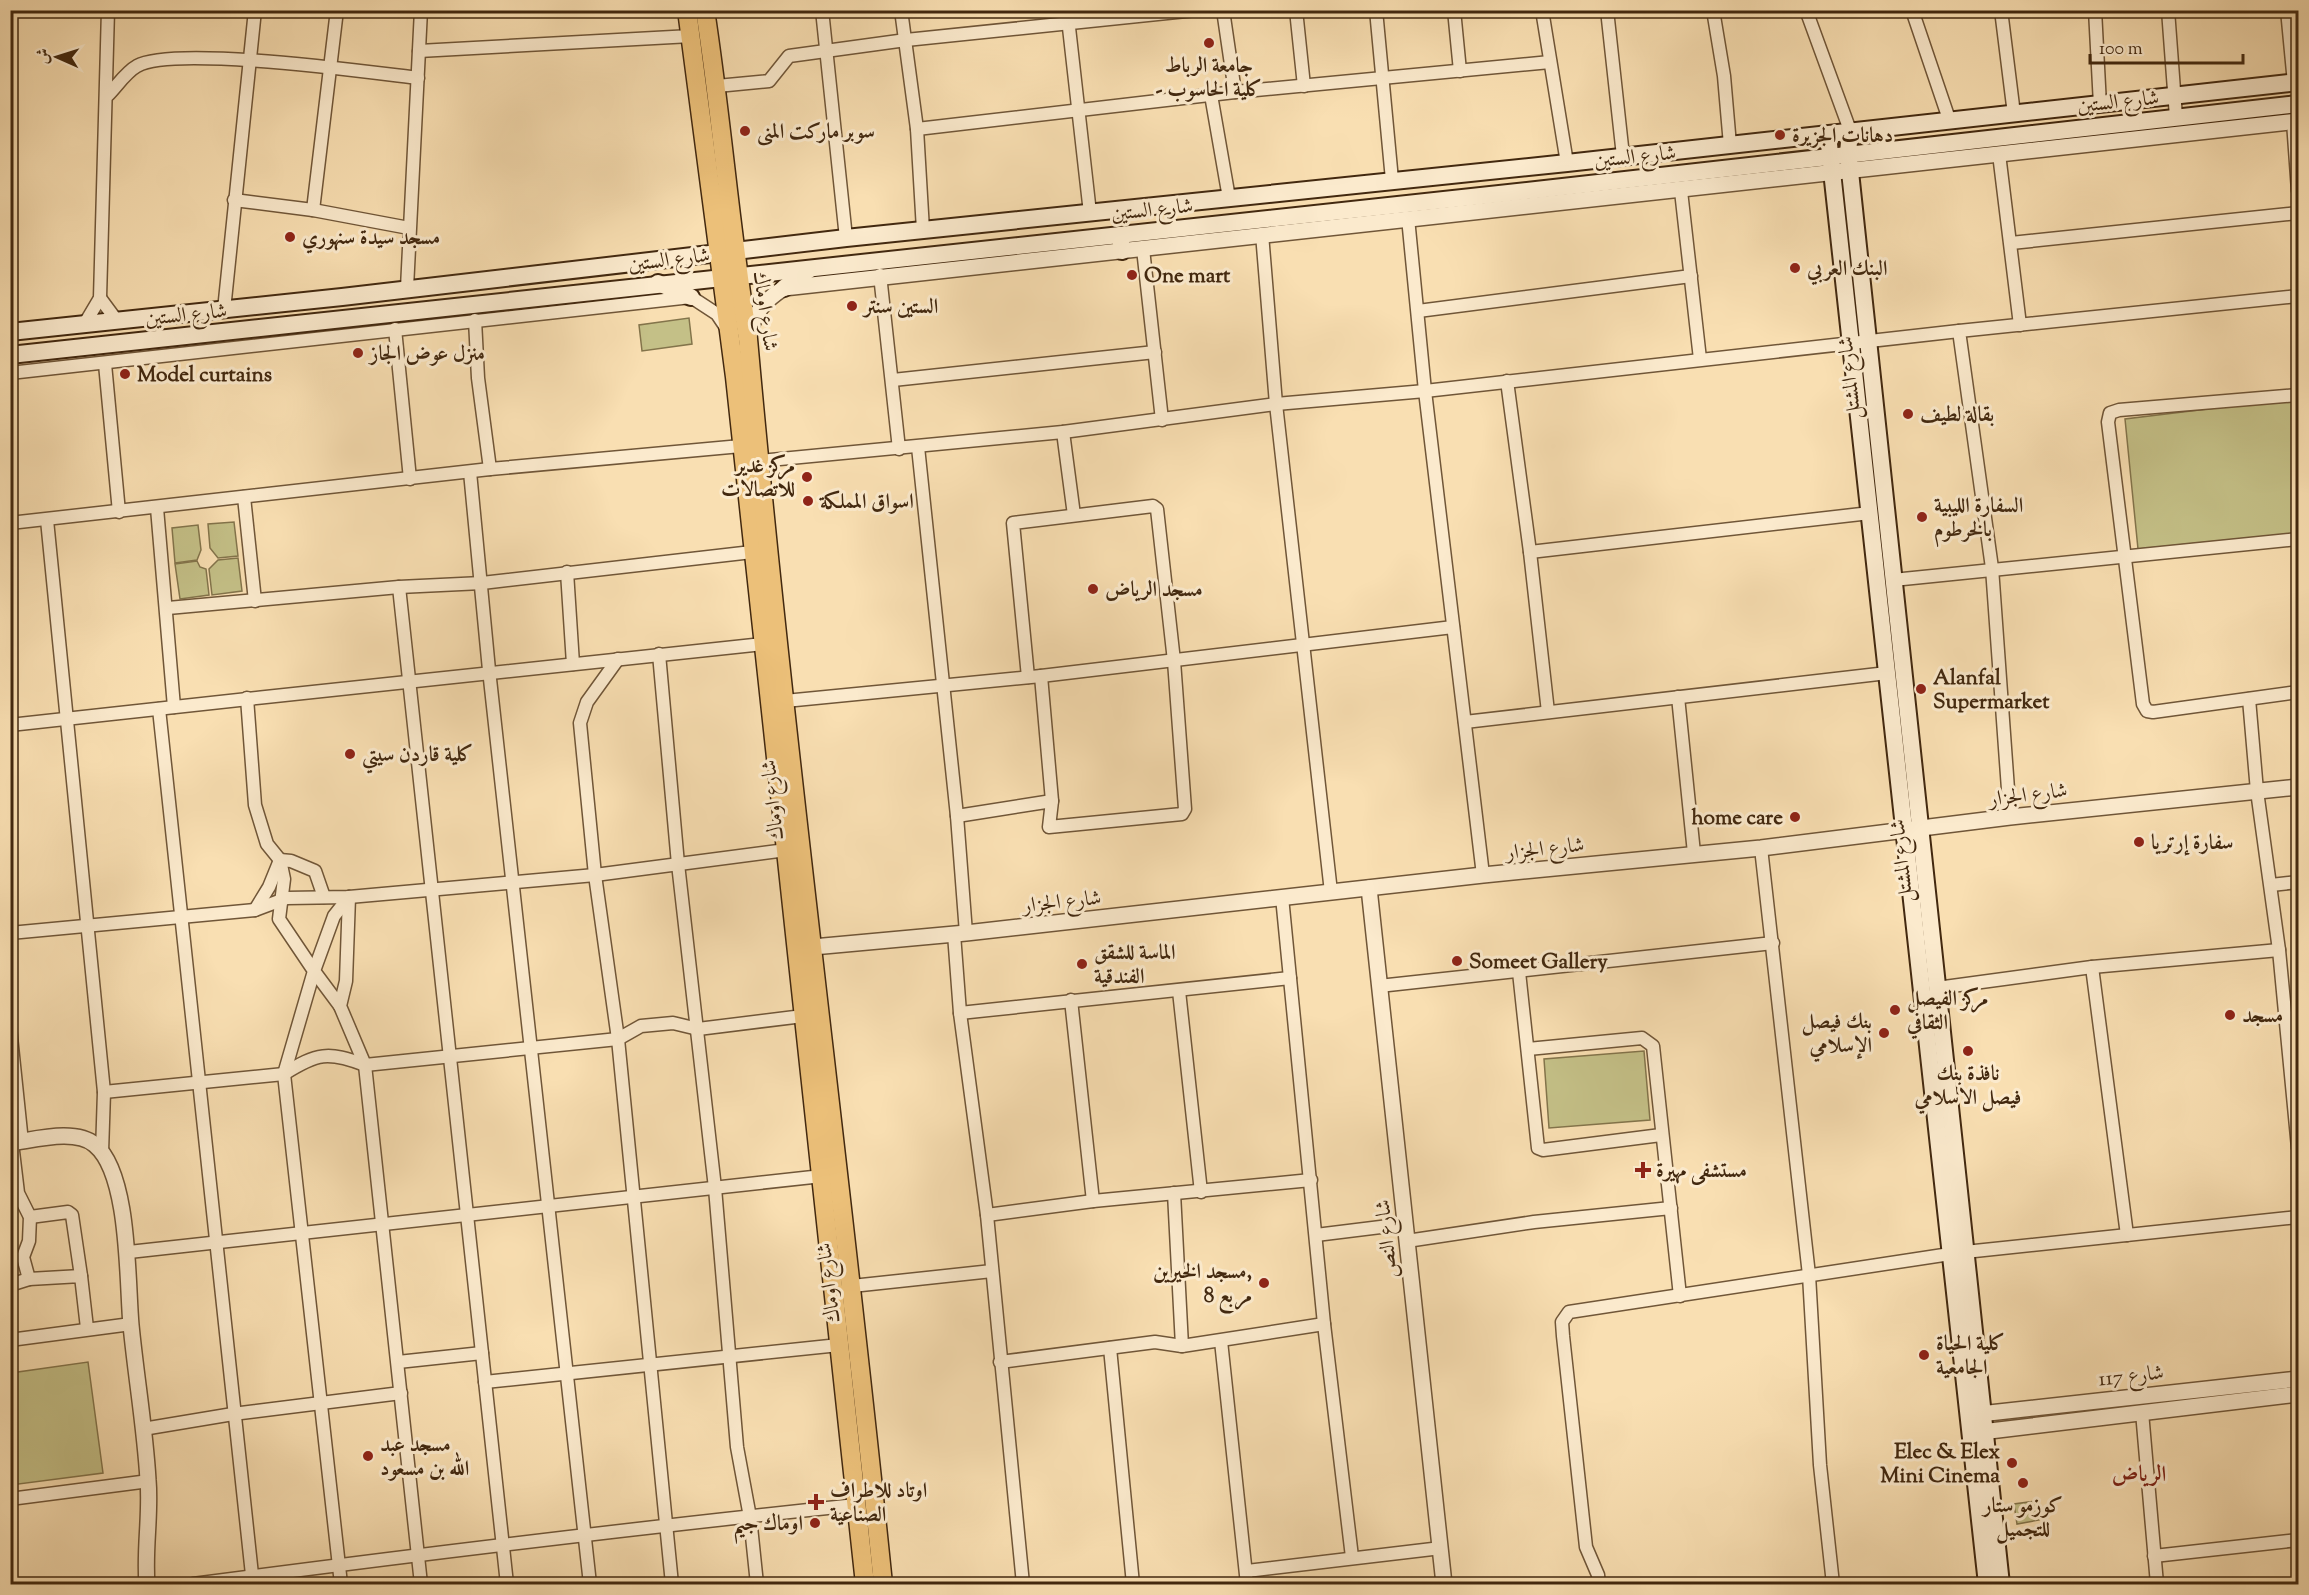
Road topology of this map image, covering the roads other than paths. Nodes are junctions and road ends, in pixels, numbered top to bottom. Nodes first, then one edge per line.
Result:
1 (108, 10) edge
2 (255, 10) edge
3 (337, 10) edge
4 (421, 10) edge
5 (687, 10) edge
6 (705, 10) edge
7 (822, 10) edge
8 (901, 10) edge
9 (1067, 10) edge
10 (1196, 10) edge
11 (1223, 10) edge
12 (1296, 10) edge
13 (1376, 10) edge
14 (1454, 10) edge
15 (1542, 10) edge
16 (1606, 10) edge
17 (1713, 10) edge
18 (1806, 10) edge
19 (1912, 10) edge
20 (2001, 10) edge
21 (2095, 10) edge
22 (2168, 10) edge
23 (2287, 10) edge
24 (1145, 14) edge
25 (1069, 24) junction
26 (691, 36) junction
27 (906, 40) junction
28 (827, 50) junction
29 (419, 51) junction
30 (250, 61) junction
31 (1550, 62) junction
32 (329, 68) junction
33 (1460, 71) junction
34 (418, 78) junction
35 (1384, 78) junction
36 (2296, 83) edge
37 (717, 86) junction
38 (1304, 86) junction
39 (1234, 92) junction
40 (108, 95) junction
41 (1210, 95) junction
42 (2174, 96) junction
43 (2139, 100) junction
44 (2298, 104) edge
45 (2100, 105) junction
46 (1080, 111) junction
47 (2014, 114) junction
48 (2176, 117) junction
49 (2142, 121) junction
50 (1950, 122) junction
51 (2296, 122) edge
52 (917, 129) junction
53 (1851, 133) junction
54 (1828, 135) junction
55 (1730, 145) junction
56 (1999, 154) junction
57 (1623, 156) junction
58 (1849, 162) junction
59 (1567, 163) junction
60 (1831, 164) junction
61 (1392, 180) junction
62 (2298, 190) edge
63 (1296, 191) junction
64 (1681, 191) junction
65 (1567, 194) junction
66 (1268, 195) junction
67 (1229, 198) junction
68 (234, 200) junction
69 (313, 210) junction
70 (1090, 213) junction
71 (2298, 213) edge
72 (732, 214) junction
73 (1298, 215) junction
74 (713, 216) junction
75 (1272, 218) junction
76 (1408, 218) junction
77 (409, 228) junction
78 (923, 230) junction
79 (1262, 234) junction
80 (846, 238) junction
81 (1121, 243) junction
82 (2011, 243) junction
83 (1143, 249) junction
84 (736, 251) junction
85 (718, 253) junction
86 (814, 267) junction
87 (568, 271) junction
88 (729, 275) junction
89 (880, 275) junction
90 (1691, 276) junction
91 (657, 283) junction
92 (407, 288) junction
93 (784, 288) junction
94 (573, 293) junction
95 (2298, 296) edge
96 (691, 297) junction
97 (100, 298) junction
98 (224, 310) junction
99 (1418, 311) junction
100 (475, 320) junction
101 (117, 321) junction
102 (84, 325) junction
103 (2020, 326) junction
104 (395, 329) junction
105 (1959, 331) junction
106 (10, 332) edge
107 (729, 332) junction
108 (748, 339) junction
109 (1868, 342) junction
110 (1851, 345) junction
111 (1155, 352) junction
112 (10, 355) edge
113 (1700, 359) junction
114 (105, 364) junction
115 (10, 373) edge
116 (893, 380) junction
117 (1507, 381) junction
118 (1425, 391) junction
119 (2298, 395) edge
120 (1276, 404) junction
121 (1162, 420) junction
122 (1063, 432) junction
123 (741, 446) junction
124 (918, 447) junction
125 (899, 449) junction
126 (759, 461) junction
127 (490, 469) junction
128 (470, 472) junction
129 (411, 479) junction
130 (244, 497) junction
131 (157, 508) junction
132 (119, 512) junction
133 (1870, 513) junction
134 (1074, 515) junction
135 (46, 520) junction
136 (10, 523) edge
137 (2298, 538) edge
138 (752, 552) junction
139 (1530, 552) junction
140 (2125, 556) junction
141 (1992, 568) junction
142 (567, 572) junction
143 (1893, 580) junction
144 (482, 583) junction
145 (399, 587) junction
146 (255, 601) junction
147 (168, 608) junction
148 (1453, 627) junction
149 (763, 644) junction
150 (1303, 645) junction
151 (659, 654) junction
152 (618, 659) junction
153 (1174, 661) junction
154 (573, 664) junction
155 (489, 670) junction
156 (1887, 673) junction
157 (1041, 676) junction
158 (1028, 677) junction
159 (407, 682) junction
160 (943, 686) junction
161 (2298, 692) edge
162 (1678, 697) junction
163 (247, 698) junction
164 (2249, 699) junction
165 (785, 701) junction
166 (174, 707) junction
167 (159, 708) junction
168 (1548, 712) junction
169 (65, 719) junction
170 (1465, 722) junction
171 (10, 725) edge
172 (2298, 787) edge
173 (2257, 791) junction
174 (1052, 801) junction
175 (957, 816) junction
176 (2010, 817) junction
177 (1912, 830) junction
178 (1761, 848) junction
179 (786, 850) junction
180 (1694, 853) junction
181 (280, 860) junction
182 (678, 864) junction
183 (595, 874) junction
184 (1482, 875) junction
185 (514, 882) junction
186 (2298, 882) edge
187 (2271, 885) junction
188 (432, 888) junction
189 (1370, 888) junction
190 (1331, 892) junction
191 (324, 897) junction
192 (349, 897) junction
193 (1282, 897) junction
194 (283, 899) junction
195 (255, 910) junction
196 (181, 916) junction
197 (86, 925) junction
198 (10, 933) edge
199 (960, 933) junction
200 (1773, 944) junction
201 (804, 947) junction
202 (2279, 951) junction
203 (2092, 968) junction
204 (314, 971) junction
205 (1519, 972) junction
206 (1290, 978) junction
207 (1379, 986) junction
208 (1937, 988) junction
209 (1179, 991) junction
210 (1071, 1000) junction
211 (339, 1006) junction
212 (960, 1013) junction
213 (803, 1016) junction
214 (10, 1027) edge
215 (698, 1029) junction
216 (618, 1039) junction
217 (531, 1046) junction
218 (1528, 1049) junction
219 (449, 1056) junction
220 (365, 1065) junction
221 (284, 1074) junction
222 (2295, 1074) edge
223 (200, 1083) junction
224 (104, 1092) junction
225 (1661, 1135) junction
226 (15, 1142) edge
227 (2298, 1148) edge
228 (102, 1152) junction
229 (822, 1176) junction
230 (1311, 1180) junction
231 (715, 1188) junction
232 (1201, 1192) junction
233 (14, 1193) edge
234 (1174, 1193) junction
235 (634, 1198) junction
236 (1093, 1201) junction
237 (548, 1207) junction
238 (1671, 1208) junction
239 (468, 1214) junction
240 (987, 1215) junction
241 (30, 1217) junction
242 (2298, 1217) edge
243 (384, 1224) junction
244 (1405, 1224) junction
245 (301, 1233) junction
246 (1316, 1235) junction
247 (2127, 1235) junction
248 (1407, 1241) junction
249 (216, 1242) junction
250 (129, 1252) junction
251 (1957, 1253) junction
252 (992, 1271) junction
253 (81, 1275) junction
254 (1809, 1275) junction
255 (29, 1279) junction
256 (10, 1285) edge
257 (852, 1286) junction
258 (1680, 1296) junction
259 (131, 1324) junction
260 (1324, 1324) junction
261 (87, 1328) junction
262 (10, 1341) edge
263 (1221, 1341) junction
264 (839, 1345) junction
265 (1182, 1346) junction
266 (1110, 1348) junction
267 (482, 1353) junction
268 (731, 1356) junction
269 (398, 1362) junction
270 (1000, 1362) junction
271 (652, 1364) junction
272 (567, 1374) junction
273 (2298, 1379) edge
274 (485, 1382) junction
275 (2282, 1389) junction
276 (401, 1393) junction
277 (2298, 1394) edge
278 (320, 1402) junction
279 (2021, 1410) junction
280 (2142, 1412) junction
281 (233, 1414) junction
282 (1975, 1415) junction
283 (2023, 1427) junction
284 (143, 1429) junction
285 (1977, 1432) junction
286 (149, 1481) junction
287 (10, 1499) edge
288 (856, 1505) junction
289 (750, 1517) junction
290 (666, 1527) junction
291 (585, 1535) junction
292 (2298, 1540) edge
293 (502, 1545) junction
294 (1440, 1548) junction
295 (418, 1556) junction
296 (2154, 1556) junction
297 (1352, 1557) junction
298 (339, 1565) junction
299 (1247, 1571) junction
300 (252, 1581) edge
301 (147, 1584) edge
302 (193, 1584) edge
303 (341, 1584) edge
304 (421, 1584) edge
305 (507, 1584) edge
306 (590, 1584) edge
307 (672, 1584) edge
308 (757, 1584) edge
309 (865, 1584) edge
310 (883, 1584) edge
311 (1023, 1584) edge
312 (1133, 1584) edge
313 (1247, 1584) edge
314 (1444, 1584) edge
315 (1599, 1584) edge
316 (1833, 1584) edge
317 (1987, 1584) edge
318 (2001, 1584) edge
319 (2157, 1584) edge

1 - 40 street
2 - 30 street
3 - 32 street
4 - 29 street
5 - 26 main road
6 - 37 main road, شارع اوماك
7 - 28 street
8 - 27 street
9 - 25 street
10 - 24 street
11 - 39 street
12 - 38 street
13 - 35 street
14 - 33 street
15 - 31 street
16 - 57 street
17 - 55 street
18 - 53 street
19 - 50 street
20 - 47 street
21 - 45 street
22 - 42 street
23 - 36 street
24 - 25 street
25 - 27 street
25 - 46 street
26 - 29 street
26 - 74 main road, شارع اوماك
27 - 28 street
27 - 52 street
28 - 37 street
28 - 80 street
29 - 34 street
30 - 32 street
30 - 40 street
30 - 68 street
31 - 33 street
31 - 59 street
32 - 34 street
32 - 69 street
33 - 35 street
34 - 77 street
35 - 38 street
35 - 61 street
36 - 42 main road, شارع الستين
37 - 72 main road, شارع اوماك
38 - 39 street
39 - 41 street
40 - 97 street
41 - 46 street
41 - 67 street
42 - 43 main road, شارع الستين
42 - 48 street
43 - 45 main road, شارع الستين
43 - 49 main road
44 - 48 main road, شارع الستين
45 - 47 main road, شارع الستين
46 - 52 street
46 - 70 street
47 - 50 main road, شارع الستين
48 - 49 main road, شارع الستين
49 - 58 main road, شارع الستين
50 - 53 main road, شارع الستين
51 - 56 street
51 - 62 street
52 - 78 street
53 - 54 main road, شارع الستين
53 - 58 main road, شارع المشتل
54 - 55 main road, شارع الستين
54 - 60 main road, شارع المشتل
55 - 57 main road, شارع الستين
56 - 58 street
56 - 82 street
57 - 59 main road, شارع الستين
58 - 60 main road, شارع الستين
58 - 109 main road, شارع المشتل
59 - 61 main road, شارع الستين
60 - 64 street
60 - 65 main road, شارع الستين
60 - 110 main road, شارع المشتل
61 - 63 main road, شارع الستين
63 - 66 main road, شارع الستين
63 - 73 main road
64 - 65 street
64 - 90 street
65 - 73 main road, شارع الستين
65 - 76 street
66 - 67 main road, شارع الستين
66 - 75 main road
67 - 70 main road, شارع الستين
68 - 69 street
68 - 98 street
69 - 77 street
70 - 78 main road, شارع الستين
71 - 82 street
72 - 74 main road
72 - 84 main road, شارع اوماك
73 - 75 main road, شارع الستين
74 - 85 main road, شارع اوماك
75 - 81 main road, شارع الستين
76 - 79 street
76 - 99 street
77 - 92 street
78 - 80 main road, شارع الستين
79 - 83 street
79 - 120 street
80 - 84 main road, شارع الستين
81 - 83 street
81 - 86 main road, شارع الستين
81 - 89 street
82 - 103 street
83 - 111 street
84 - 85 main road, شارع الستين
84 - 88 main road, شارع اوماك
85 - 87 main road, شارع الستين
85 - 88 main road, شارع اوماك
86 - 88 main road, شارع الستين
86 - 93 main road
87 - 92 main road, شارع الستين
87 - 94 main road
88 - 91 main road, شارع الستين
88 - 107 main road, شارع اوماك
88 - 108 main road, شارع اوماك
89 - 93 street
89 - 116 street
90 - 99 street
90 - 113 street
91 - 94 main road, شارع الستين
91 - 96 main road
92 - 98 main road, شارع الستين
93 - 108 street
94 - 112 main road, شارع الستين
95 - 103 street
96 - 100 street
96 - 107 street
97 - 101 street
97 - 102 street
98 - 101 main road, شارع الستين
99 - 118 street
100 - 104 street
100 - 127 street
101 - 102 main road, شارع الستين
102 - 106 main road, شارع الستين
103 - 105 street
104 - 114 street
104 - 129 street
105 - 109 street
105 - 141 street
107 - 123 main road, شارع اوماك
108 - 126 main road, شارع اوماك
109 - 110 street
109 - 143 main road, شارع المشتل
110 - 113 street
110 - 133 main road, شارع المشتل
111 - 116 street
111 - 121 street
113 - 117 street
114 - 115 street
114 - 132 street
116 - 125 street
117 - 118 street
117 - 139 street
118 - 120 street
118 - 148 street
119 - 140 street
120 - 121 street
120 - 150 street
121 - 122 street
122 - 124 street
122 - 134 street
123 - 127 street
123 - 138 main road, شارع اوماك
124 - 125 street
124 - 160 street
125 - 126 street
126 - 165 main road, شارع اوماك
127 - 128 street
128 - 129 street
128 - 144 street
129 - 130 street
130 - 131 street
130 - 146 street
131 - 132 street
131 - 147 street
132 - 135 street
133 - 139 street
133 - 156 main road, شارع المشتل
134 - 153 street
134 - 158 street
135 - 136 street
135 - 169 street
137 - 140 street
138 - 142 street
138 - 149 main road, شارع اوماك
139 - 168 street
140 - 141 street
140 - 164 street
141 - 143 street
141 - 176 street
142 - 144 street
142 - 154 street
143 - 177 main road, شارع المشتل
144 - 145 street
144 - 155 street
145 - 146 street
145 - 159 street
146 - 147 street
147 - 166 street
148 - 150 street
148 - 170 street
149 - 151 street
149 - 179 main road, شارع اوماك
150 - 153 street
150 - 190 street
151 - 152 street
151 - 182 street
152 - 154 street
152 - 183 street
153 - 157 street
153 - 174 street
154 - 155 street
155 - 159 street
155 - 185 street
156 - 162 street
156 - 177 main road, شارع المشتل
157 - 158 street
157 - 174 street
158 - 160 street
159 - 163 street
159 - 188 street
160 - 165 street
160 - 175 street
161 - 164 street
162 - 168 street
162 - 180 street
163 - 166 street
163 - 181 street
164 - 173 street
165 - 201 main road, شارع اوماك
166 - 167 street
167 - 169 street
167 - 196 street
168 - 170 street
169 - 171 street
169 - 197 street
170 - 184 street
172 - 173 street, شارع الجزار
173 - 176 street, شارع الجزار
173 - 187 street
174 - 175 street
175 - 199 street
176 - 177 street, شارع الجزار
177 - 178 street, شارع الجزار
177 - 208 main road, شارع المشتل
177 - 251 main road, شارع المشتل
178 - 180 street, شارع الجزار
178 - 200 street
179 - 182 street
179 - 201 main road, شارع اوماك
180 - 184 street, شارع الجزار
181 - 191 street
181 - 194 street
181 - 195 street
182 - 183 street
182 - 215 street
183 - 185 street
183 - 216 street
184 - 189 street, شارع الجزار
185 - 188 street
185 - 217 street
186 - 187 street
187 - 202 street
188 - 192 street
188 - 219 street
189 - 190 street, شارع الجزار
189 - 207 street, شارع النص
190 - 193 street, شارع الجزار
191 - 192 street
191 - 194 street
192 - 204 street
192 - 211 street
193 - 199 street, شارع الجزار
193 - 206 street
194 - 195 street
194 - 204 street
195 - 196 street
196 - 197 street
196 - 223 street
197 - 198 street
197 - 224 street
199 - 201 street, شارع الجزار
199 - 212 street
200 - 205 street
200 - 254 street
201 - 213 main road, شارع اوماك
201 - 257 main road, شارع اوماك
202 - 203 street
202 - 222 street
203 - 208 street
203 - 247 street
204 - 211 street
204 - 221 street
205 - 207 street
205 - 218 street
206 - 209 street
206 - 230 street
207 - 244 street, شارع النص
208 - 251 main road, شارع المشتل
209 - 210 street
209 - 232 street
210 - 212 street
210 - 236 street
211 - 220 street
212 - 240 street
213 - 215 street
213 - 229 main road, شارع اوماك
214 - 226 street
215 - 216 street
215 - 231 street
216 - 217 street
216 - 235 street
217 - 219 street
217 - 237 street
218 - 225 street
218 - 225 street
219 - 220 street
219 - 239 street
220 - 221 street
220 - 243 street
221 - 223 street
221 - 245 street
222 - 227 street
223 - 224 street
223 - 249 street
224 - 228 street
225 - 238 street
226 - 228 street
226 - 233 street
228 - 250 street
229 - 231 street
229 - 264 main road, شارع اوماك
230 - 232 street
230 - 246 street
231 - 235 street
231 - 268 street
232 - 234 street
233 - 241 street
234 - 236 street
234 - 265 street
235 - 237 street
235 - 271 street
236 - 240 street
237 - 239 street
237 - 272 street
238 - 248 street
238 - 258 street
239 - 243 street
239 - 267 street
240 - 252 street
241 - 253 street
241 - 255 street
242 - 247 street
243 - 245 street
243 - 269 street
244 - 246 street
244 - 248 street, شارع النص
245 - 249 street
245 - 278 street
246 - 260 street
247 - 251 street
248 - 294 street, شارع النص
249 - 250 street
249 - 281 street
250 - 259 street
251 - 254 street
251 - 282 main road, شارع المشتل
252 - 257 street
252 - 270 street
253 - 255 street
253 - 261 street
254 - 258 street
254 - 316 street
255 - 256 street
257 - 310 main road, شارع اوماك
258 - 315 street
259 - 261 street
259 - 284 street
260 - 263 street
260 - 297 street
261 - 262 street
263 - 265 street
263 - 299 street
264 - 268 street
264 - 288 main road, شارع اوماك
265 - 266 street
266 - 270 street
266 - 312 street
267 - 269 street
267 - 274 street
268 - 271 street
268 - 289 street
269 - 276 street
270 - 311 street
271 - 272 street
271 - 290 street
272 - 274 street
272 - 291 street
273 - 275 street, شارع 117
274 - 293 street
275 - 277 street, شارع 117
275 - 279 street, شارع 117
275 - 280 street, شارع 117
276 - 278 street
276 - 295 street
278 - 281 street
278 - 298 street
279 - 282 street, شارع 117
279 - 283 street
280 - 283 street, شارع 117
280 - 296 street
281 - 284 street
281 - 300 street
282 - 285 main road, شارع المشتل
283 - 285 street, شارع 117
284 - 286 street
285 - 317 main road, شارع المشتل
285 - 318 main road, شارع المشتل
286 - 287 street
286 - 301 street
288 - 289 street
288 - 309 main road, شارع اوماك
289 - 290 street
289 - 308 street
290 - 291 street
290 - 307 street
291 - 293 street
291 - 306 street
292 - 296 street
293 - 295 street
293 - 305 street
294 - 297 street
294 - 314 street, شارع النص
295 - 298 street
295 - 304 street
296 - 319 street
297 - 299 street
298 - 300 street
298 - 303 street
299 - 313 street
300 - 302 street

